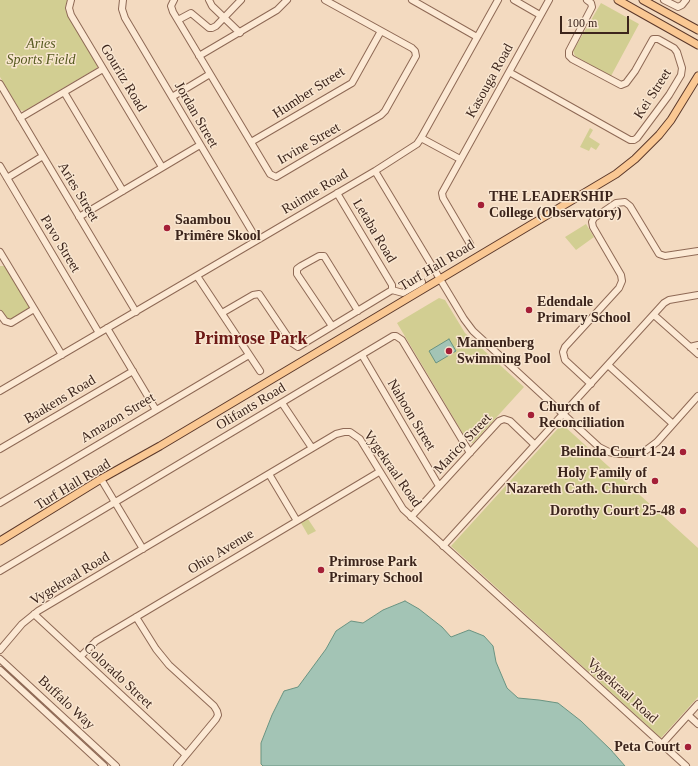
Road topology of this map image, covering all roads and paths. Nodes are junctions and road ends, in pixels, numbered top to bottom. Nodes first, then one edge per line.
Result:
1 (71, 0) edge
2 (123, 0) edge
3 (174, 0) edge
4 (209, 0) edge
5 (239, 0) edge
6 (287, 0) edge
7 (325, 0) edge
8 (412, 0) edge
9 (498, 0) edge
10 (514, 0) edge
11 (548, 0) edge
12 (587, 0) edge
13 (618, 0) edge
14 (643, 0) edge
15 (664, 0) edge
16 (686, 0) edge
17 (540, 15) junction
18 (224, 17) junction
19 (178, 20) junction
20 (698, 30) edge
21 (381, 31) junction
22 (240, 33) junction
23 (478, 37) junction
24 (698, 45) edge
25 (199, 56) junction
26 (103, 69) junction
27 (509, 72) junction
28 (210, 74) junction
29 (698, 76) edge
30 (0, 84) edge
31 (64, 92) junction
32 (172, 97) junction
33 (20, 118) junction
34 (421, 138) junction
35 (250, 142) junction
36 (200, 145) junction
37 (43, 156) junction
38 (460, 159) junction
39 (0, 166) edge
40 (162, 167) junction
41 (375, 171) junction
42 (7, 178) junction
43 (122, 191) junction
44 (337, 193) junction
45 (79, 217) junction
46 (257, 240) junction
47 (470, 244) dead end
48 (698, 251) edge
49 (0, 252) edge
50 (2, 261) edge
51 (197, 276) junction
52 (440, 279) junction
53 (422, 282) dead end
54 (392, 290) junction
55 (698, 295) edge
56 (34, 309) junction
57 (358, 311) junction
58 (136, 312) junction
59 (222, 313) junction
60 (0, 314) edge
61 (654, 315) junction
62 (332, 326) junction
63 (107, 328) junction
64 (99, 333) junction
65 (698, 345) edge
66 (690, 347) junction
67 (698, 354) edge
68 (62, 355) junction
69 (249, 355) junction
70 (362, 355) junction
71 (608, 365) junction
72 (133, 371) junction
73 (260, 371) dead end
74 (591, 384) junction
75 (0, 391) edge
76 (698, 396) edge
77 (282, 403) junction
78 (156, 410) junction
79 (563, 414) junction
80 (673, 424) junction
81 (535, 445) junction
82 (312, 448) junction
83 (0, 450) edge
84 (470, 453) junction
85 (379, 472) junction
86 (269, 474) junction
87 (102, 481) junction
88 (439, 486) junction
89 (115, 502) junction
90 (0, 503) edge
91 (411, 517) junction
92 (297, 521) junction
93 (0, 541) edge
94 (0, 546) edge
95 (443, 546) junction
96 (143, 549) junction
97 (0, 571) edge
98 (34, 614) junction
99 (136, 617) junction
100 (0, 650) edge
101 (80, 657) junction
102 (0, 658) edge
103 (0, 670) edge
104 (698, 704) edge
105 (688, 715) junction
106 (698, 724) edge
107 (662, 744) junction
108 (186, 756) junction
109 (104, 766) edge
110 (116, 766) edge
111 (177, 766) edge
112 (686, 766) edge

1 - 26 street, Gouritz Road
2 - 32 street, Jordan Street
3 - 19 street, Irvine Street
4 - 18 street
5 - 18 street
6 - 22 street
7 - 21 street, Irvine Street
8 - 23 street
9 - 23 street, Ruimte Road
10 - 17 street
11 - 17 street, Kasouga Road
12 - 27 street, Kei Street
13 - 24 main road
14 - 20 main road
15 - 16 street
17 - 27 street, Kasouga Road
18 - 19 street
18 - 22 street
19 - 25 street, Irvine Street
21 - 35 street, Humber Street
21 - 35 street, Irvine Street
22 - 25 street
23 - 34 street, Ruimte Road
25 - 28 street, Irvine Street
26 - 31 street
26 - 40 street, Gouritz Road
27 - 38 street, Kasouga Road
28 - 32 street
28 - 35 street, Irvine Street
29 - 52 main road, Turf Hall Road
30 - 33 street, Aries Street
31 - 33 street
31 - 43 street
32 - 36 street, Jordan Street
33 - 37 street, Aries Street
34 - 38 street
34 - 41 street, Ruimte Road
36 - 40 street
36 - 46 street, Jordan Street
37 - 42 street
37 - 45 street, Aries Street
38 - 47 street, Kasouga Road
39 - 42 street, Pavo Street
40 - 43 street
41 - 44 street, Ruimte Road
41 - 52 street
42 - 64 street, Pavo Street
43 - 45 street
44 - 46 street, Ruimte Road
44 - 54 street, Letaba Road
45 - 58 street, Aries Street
46 - 51 street, Ruimte Road
48 - 74 street
49 - 50 street
50 - 56 street
51 - 58 street, Ruimte Road
51 - 59 street
52 - 79 street
52 - 87 main road, Turf Hall Road
53 - 54 street
54 - 57 street
55 - 61 street
56 - 60 street
56 - 68 street
57 - 62 street
57 - 62 street
58 - 63 street, Ruimte Road
59 - 62 street
59 - 69 street
61 - 66 street
61 - 71 street
63 - 64 street, Ruimte Road
63 - 72 street
64 - 68 street, Ruimte Road
65 - 66 street
66 - 67 street
68 - 75 street, Ruimte Road
69 - 73 street
69 - 78 street, Amazon Street
70 - 77 street, Olifants Road
70 - 84 street, Olifants Road
70 - 88 street, Nahoon Street
71 - 74 street
71 - 80 street
72 - 78 street
72 - 83 street, Baakens Road
74 - 79 street
76 - 80 street
77 - 82 street
77 - 89 street, Olifants Road
78 - 90 street, Amazon Street
79 - 80 street
79 - 81 street
81 - 84 street, Marico Street
81 - 95 street
82 - 85 street, Vygekraal Road
82 - 86 street, Vygekraal Road
84 - 88 street, Marico Street
85 - 91 street, Vygekraal Road
85 - 92 street, Ohio Avenue
86 - 92 street
86 - 96 street, Vygekraal Road
87 - 89 street
87 - 93 main road, Turf Hall Road
87 - 94 main road, Turf Hall Road
88 - 91 street, Marico Street
89 - 96 street
89 - 97 street, Olifants Road
91 - 95 street, Vygekraal Road
92 - 99 street, Ohio Avenue
95 - 107 street, Vygekraal Road
96 - 98 street, Vygekraal Road
98 - 100 street, Vygekraal Road
98 - 101 street, Colorado Street
99 - 101 street, Ohio Avenue
99 - 108 street
101 - 108 street, Colorado Street
102 - 110 street, Buffalo Way
103 - 109 street
104 - 105 street
105 - 106 street
105 - 107 street
107 - 112 street, Vygekraal Road
108 - 111 street

